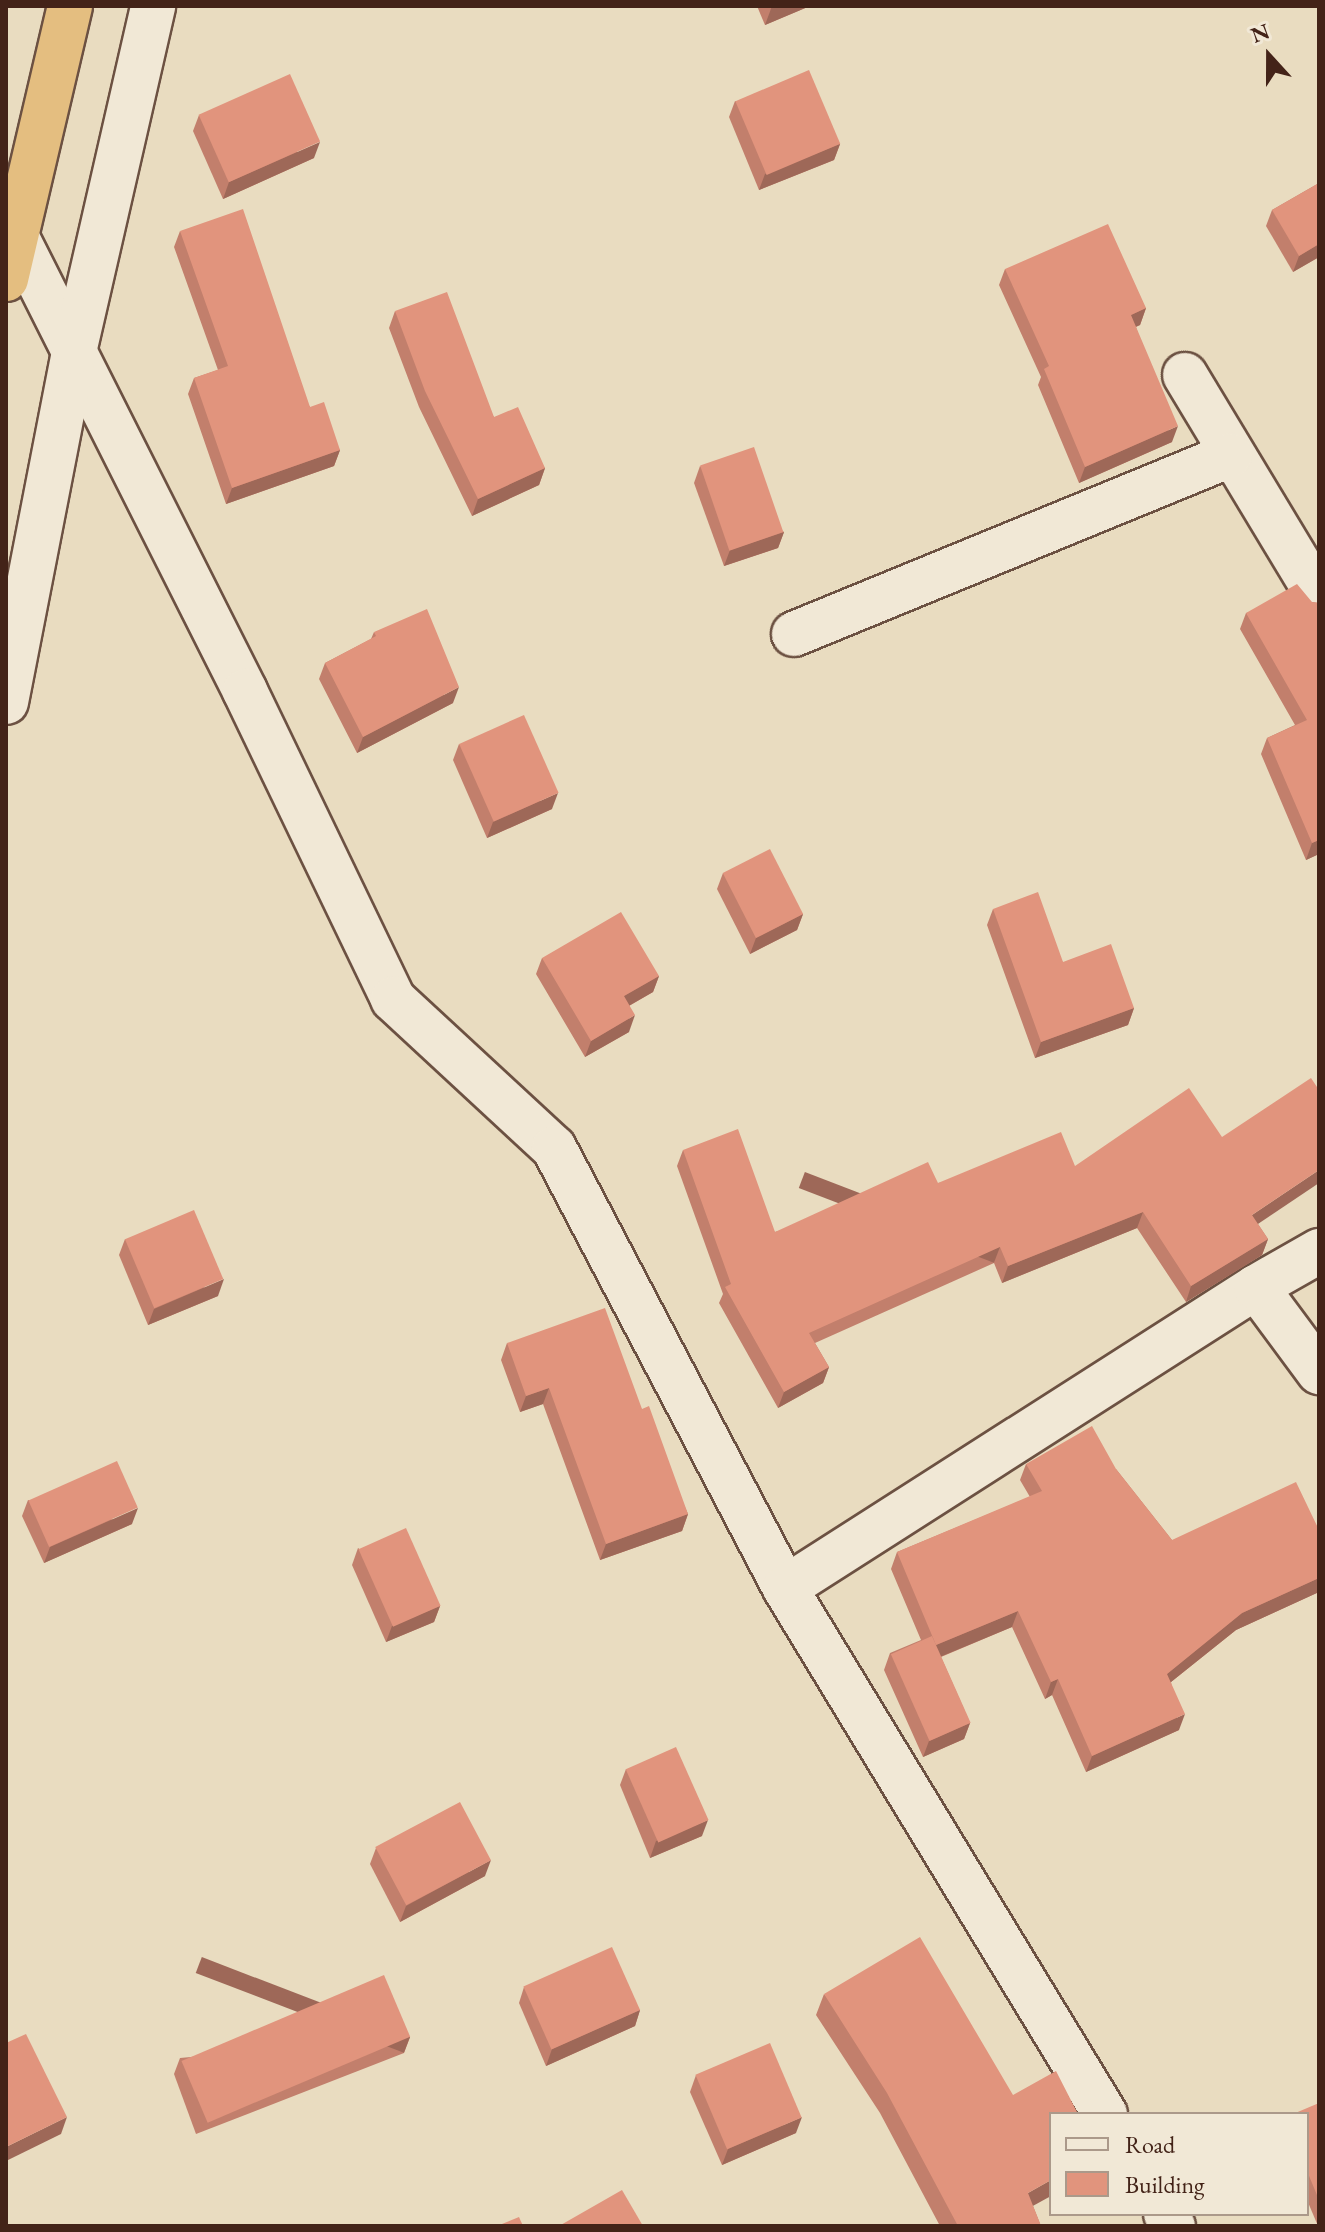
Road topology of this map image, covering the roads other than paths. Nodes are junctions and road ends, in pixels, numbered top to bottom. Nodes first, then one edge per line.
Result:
1 (70, 6) edge
2 (153, 6) edge
3 (11, 226) edge
4 (6, 279) edge
5 (74, 352) junction
6 (1185, 375) dead end
7 (1230, 455) junction
8 (1319, 597) edge
9 (794, 634) dead end
10 (6, 702) edge
11 (1319, 1251) edge
12 (1256, 1287) junction
13 (1319, 1372) edge
14 (785, 1588) junction
15 (1104, 2112) edge

1 - 3 highway
2 - 5 street
3 - 4 highway
3 - 5 street
5 - 10 street
5 - 14 street
6 - 7 street
7 - 8 street
7 - 9 street
11 - 12 street
12 - 13 street
12 - 14 street
14 - 15 street

